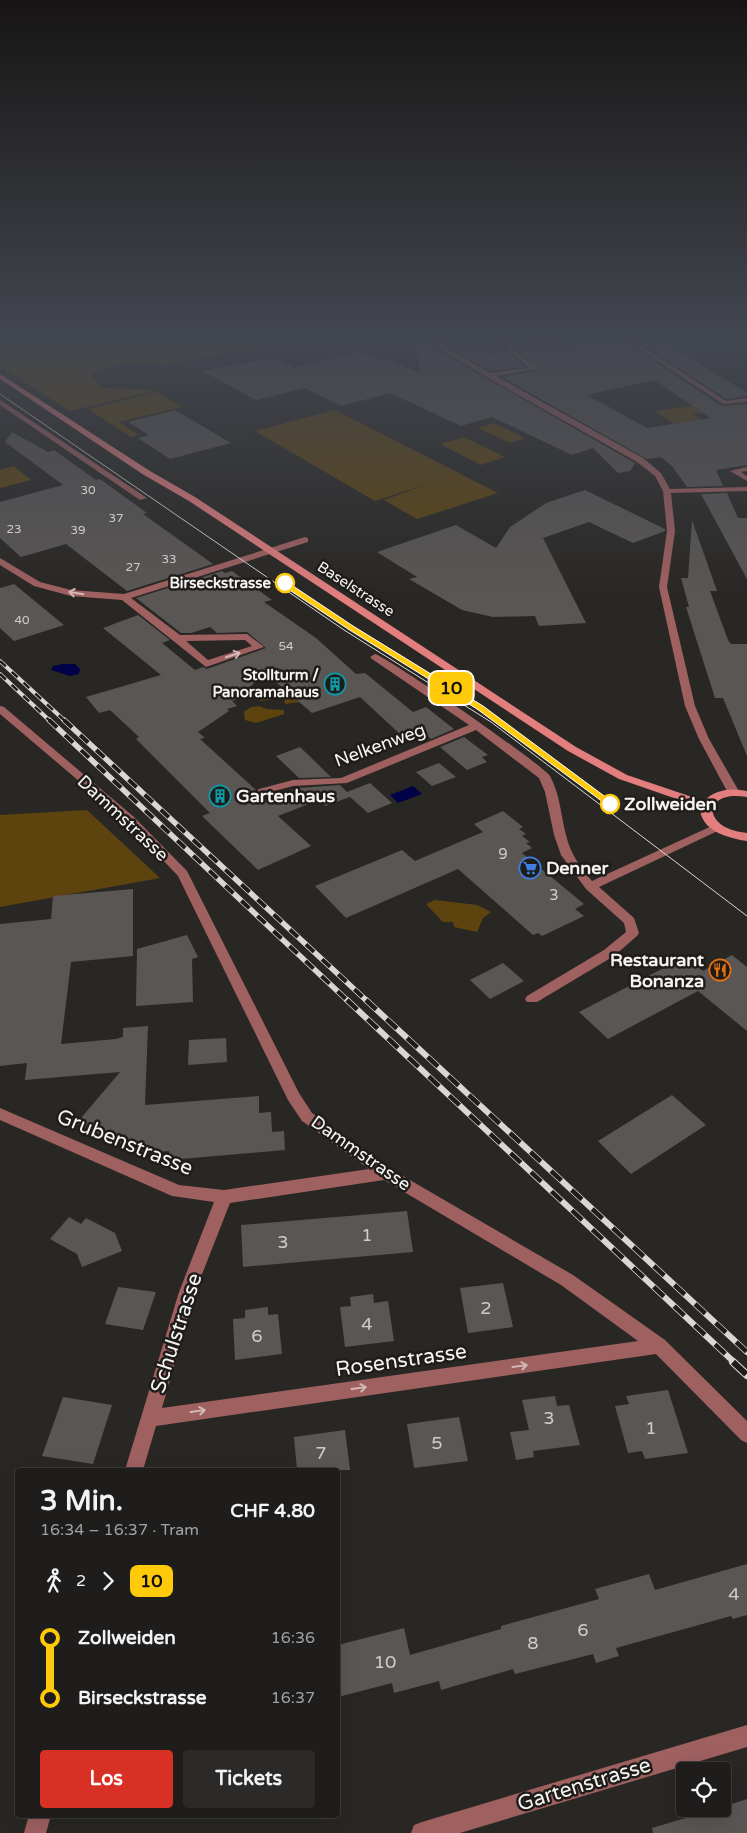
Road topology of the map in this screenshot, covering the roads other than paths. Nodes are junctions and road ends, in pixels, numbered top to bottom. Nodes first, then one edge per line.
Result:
1 (33, 425) edge
2 (73, 425) edge
3 (581, 425) edge
4 (747, 469) edge
5 (747, 479) edge
6 (747, 489) edge
7 (667, 491) junction
8 (142, 498) dead end
9 (305, 540) dead end
10 (270, 550) junction
11 (0, 560) edge
12 (124, 596) junction
13 (178, 638) junction
14 (375, 657) dead end
15 (0, 710) edge
16 (5, 719) edge
17 (477, 726) junction
18 (263, 791) dead end
19 (734, 792) junction
20 (747, 794) edge
21 (706, 805) junction
22 (718, 828) junction
23 (747, 837) edge
24 (591, 886) junction
25 (532, 999) dead end
26 (0, 1114) edge
27 (386, 1173) junction
28 (224, 1197) junction
29 (658, 1346) junction
30 (150, 1418) junction
31 (747, 1434) edge
32 (135, 1468) edge
33 (747, 1736) edge
34 (39, 1818) edge
35 (36, 1833) edge
36 (422, 1833) edge

1 - 8 street
2 - 10 main road, Baselstrasse
3 - 7 street
4 - 5 street
6 - 7 street
7 - 19 street
9 - 10 street
10 - 12 street
10 - 21 main road, Baselstrasse
12 -> 11 street
12 - 13 street
13 -> 13 street
14 - 17 street
15 - 16 street, Dammstrasse
16 - 27 street, Dammstrasse
17 - 18 street, Nelkenweg
17 - 24 street
19 - 20 main road
19 - 21 main road
21 - 22 main road
22 - 23 main road
22 - 24 street
24 - 25 street
26 - 28 street, Grubenstrasse
27 - 28 street, Grubenstrasse
27 - 29 street, Dammstrasse
28 - 30 street, Schulstrasse
30 -> 29 street, Rosenstrasse
29 - 31 street, Dammstrasse
30 - 32 street, Schulstrasse
33 - 36 street, Gartenstrasse
34 - 35 street

